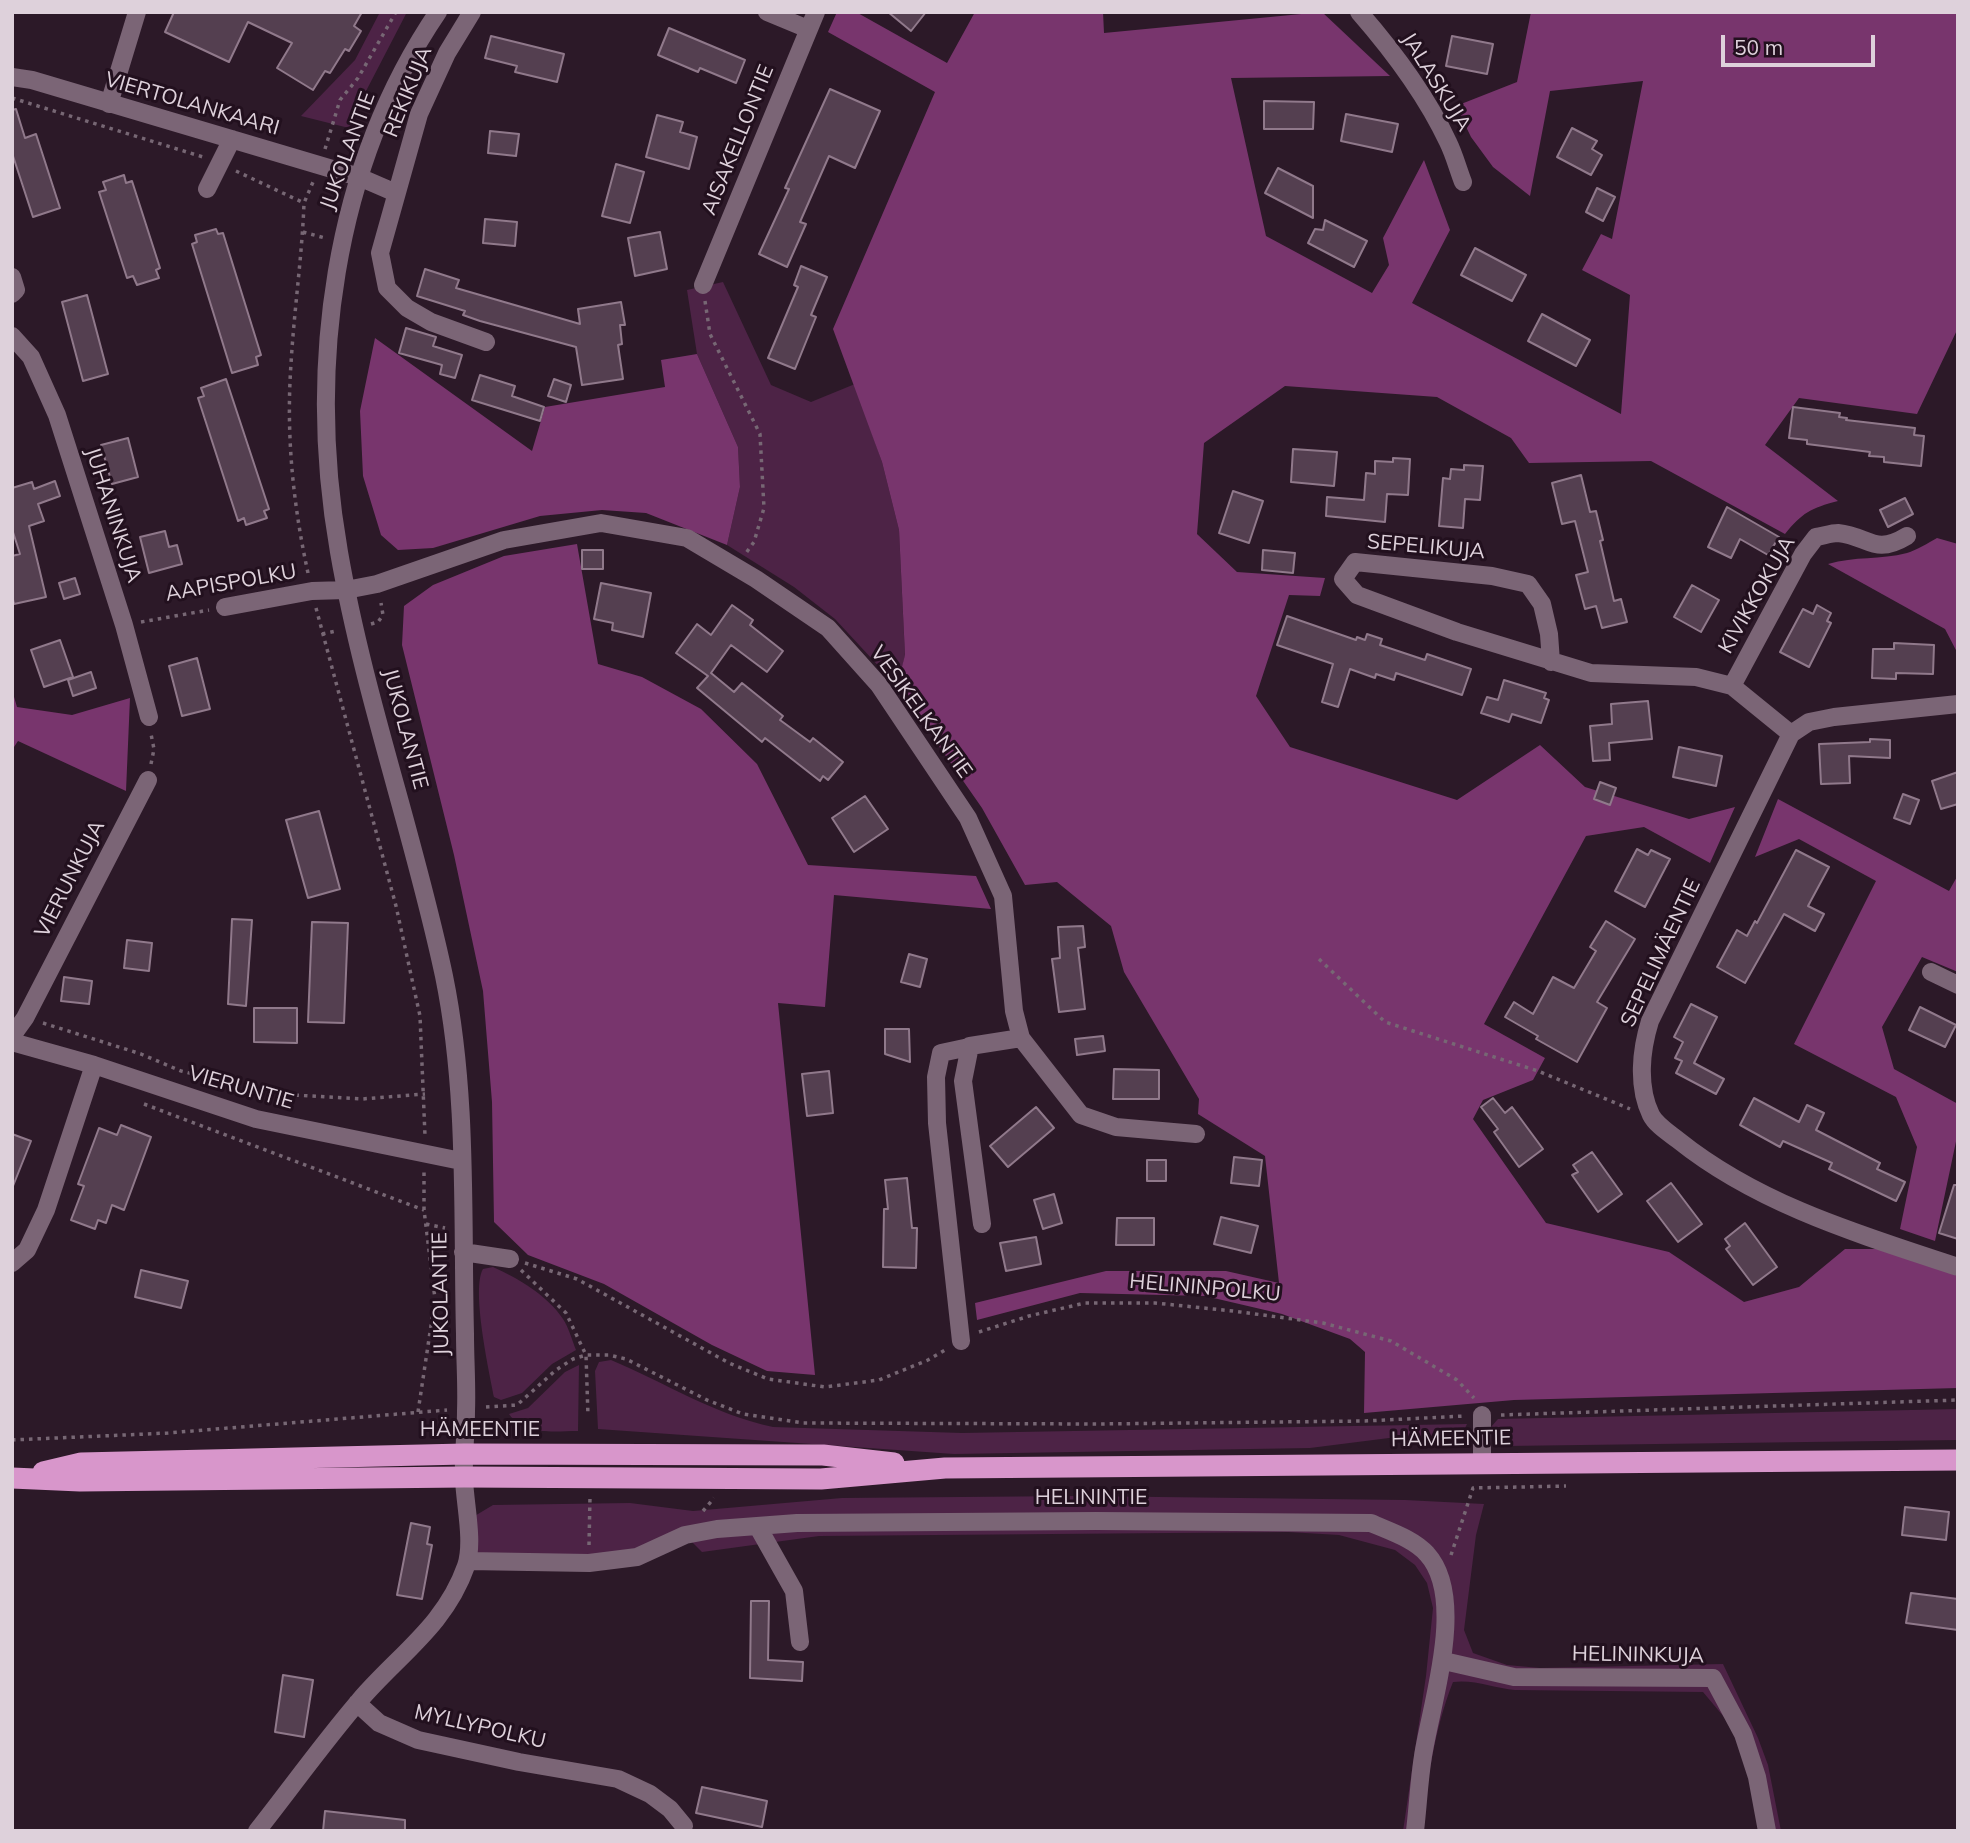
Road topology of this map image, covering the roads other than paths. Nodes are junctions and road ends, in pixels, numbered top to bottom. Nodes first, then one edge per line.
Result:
1 (137, 12) edge
2 (438, 12) edge
3 (472, 12) edge
4 (767, 12) edge
5 (816, 12) edge
6 (1359, 12) edge
7 (808, 29) junction
8 (12, 77) edge
9 (109, 104) junction
10 (232, 139) junction
11 (359, 177) junction
12 (1463, 183) dead end
13 (207, 189) dead end
14 (396, 193) junction
15 (12, 277) edge
16 (703, 285) road end
17 (12, 294) edge
18 (12, 336) edge
19 (486, 342) dead end
20 (1907, 536) dead end
21 (346, 590) junction
22 (225, 607) road end
23 (1551, 662) junction
24 (1732, 686) junction
25 (1958, 704) edge
26 (149, 717) road end
27 (1791, 734) junction
28 (148, 780) road end
29 (1931, 972) dead end
30 (1958, 985) edge
31 (12, 1036) edge
32 (1020, 1038) junction
33 (12, 1042) edge
34 (969, 1047) junction
35 (94, 1065) junction
36 (1196, 1134) dead end
37 (461, 1161) junction
38 (982, 1224) dead end
39 (463, 1252) junction
40 (510, 1259) road end
41 (12, 1263) edge
42 (1958, 1267) edge
43 (961, 1341) road end
44 (1482, 1415) road end
45 (464, 1454) junction
46 (1958, 1460) edge
47 (1482, 1464) junction
48 (945, 1468) junction
49 (464, 1477) junction
50 (14, 1478) edge
51 (758, 1527) junction
52 (468, 1561) junction
53 (800, 1642) dead end
54 (1444, 1661) junction
55 (357, 1703) junction
56 (684, 1826) dead end
57 (257, 1831) edge
58 (1415, 1831) edge
59 (1767, 1831) edge

1 - 9 street
2 - 11 street, JUKOLANTIE
3 - 14 street, REKIKUJA
4 - 7 street
5 - 7 street, AISAKELLONTIE
6 - 12 street, JALASKUJA
7 - 16 street, AISAKELLONTIE
8 - 9 street, VIERTOLANKAARI
9 - 10 street, VIERTOLANKAARI
10 - 11 street, VIERTOLANKAARI
10 - 13 street
11 - 14 street
11 - 21 street, JUKOLANTIE
14 - 19 street, REKIKUJA
15 - 17 street
18 - 26 street, JUHANINKUJA
20 - 24 street, KIVIKKOKUJA
21 - 22 street, AAPISPOLKU
21 - 32 street, VESIKELKANTIE
21 - 37 street, JUKOLANTIE
23 - 23 street, SEPELIKUJA
23 - 24 street, SEPELIKUJA
24 - 27 street, SEPELIKUJA
25 - 27 street
27 - 42 street, SEPELIMÄENTIE
28 - 31 street, VIERUNKUJA
29 - 30 street
32 - 34 street
32 - 36 street, VESIKELKANTIE
33 - 35 street, VIERUNTIE
34 - 38 street
34 - 43 street
35 - 37 street, VIERUNTIE
35 - 41 street
37 - 39 street, JUKOLANTIE
39 - 40 street
39 - 45 street, JUKOLANTIE
44 - 47 street
45 - 48 highway, HÄMEENTIE
45 - 49 street, JUKOLANTIE
45 - 50 highway, HÄMEENTIE
46 - 47 highway, HÄMEENTIE
47 - 48 highway, HÄMEENTIE
48 - 49 highway, HÄMEENTIE
49 - 50 highway, HÄMEENTIE
49 - 52 street
51 - 52 street, HELININTIE
51 - 53 street
51 - 54 street, HELININTIE
52 - 55 street
54 - 58 street
54 - 59 street, HELININKUJA
55 - 56 street, MYLLYPOLKU
55 - 57 street

